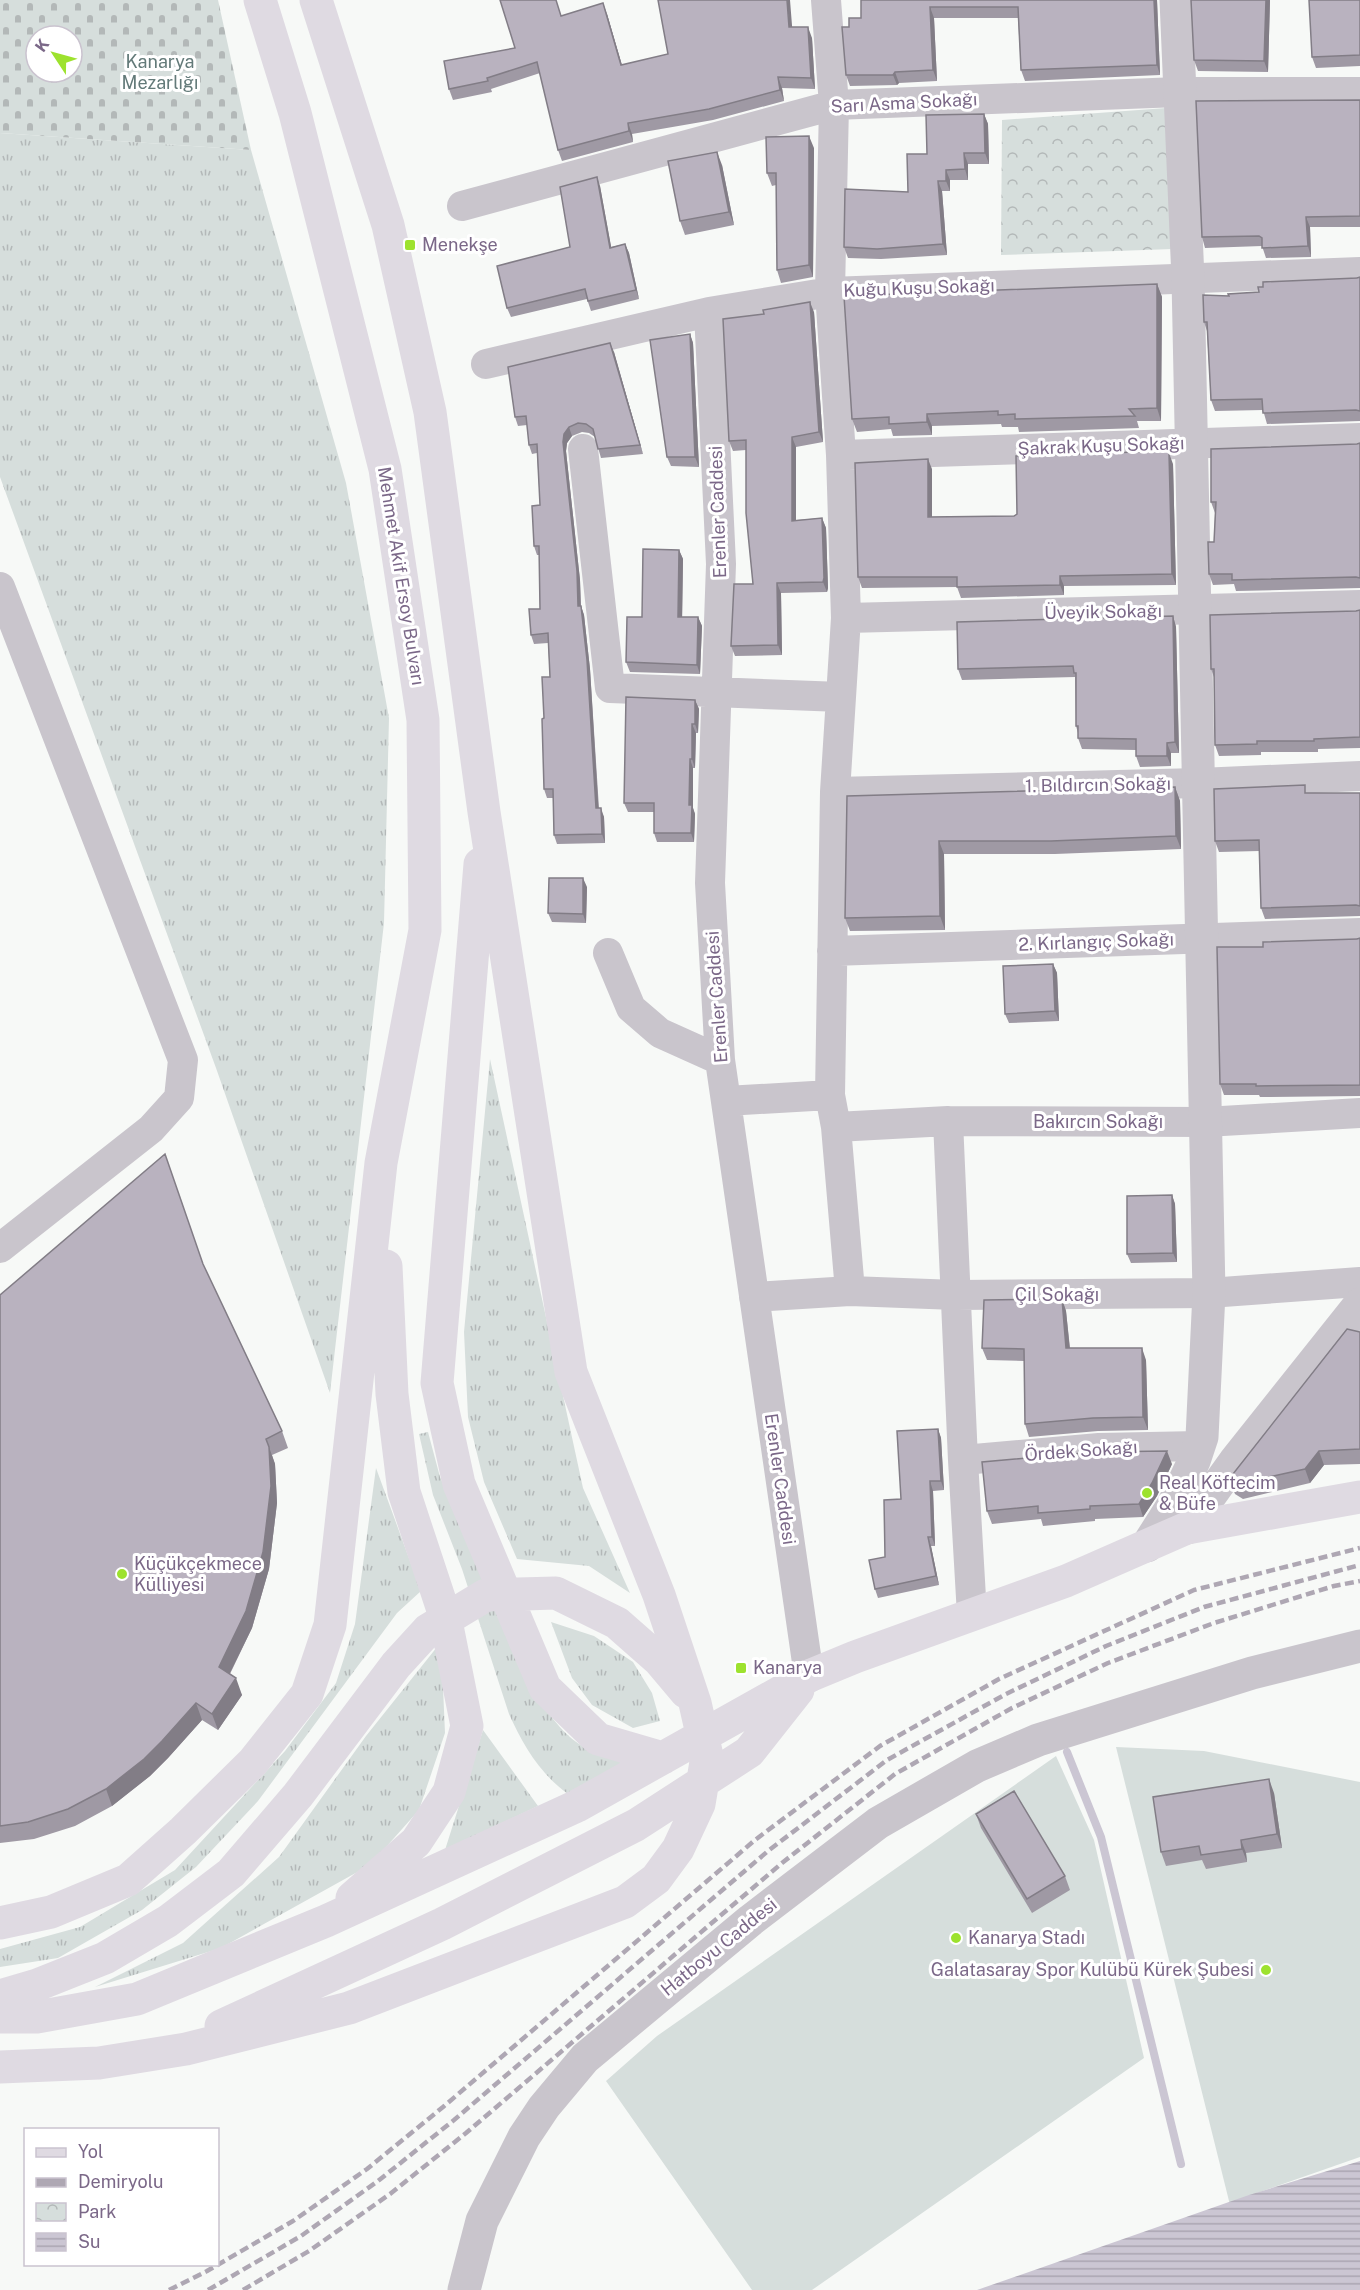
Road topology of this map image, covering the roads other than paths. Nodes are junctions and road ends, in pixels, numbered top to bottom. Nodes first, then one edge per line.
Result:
1 (260, 0) edge
2 (316, 0) edge
3 (826, 0) edge
4 (1176, 0) edge
5 (1179, 92) junction
6 (1360, 92) edge
7 (834, 105) junction
8 (462, 206) dead end
9 (1360, 272) edge
10 (1188, 279) junction
11 (830, 292) junction
12 (709, 312) junction
13 (486, 364) dead end
14 (1360, 438) edge
15 (1192, 443) junction
16 (583, 449) dead end
17 (842, 454) junction
18 (0, 587) edge
19 (1360, 605) edge
20 (1195, 610) junction
21 (846, 618) junction
22 (716, 693) junction
23 (841, 697) junction
24 (1360, 776) edge
25 (1199, 783) junction
26 (835, 792) junction
27 (484, 812) junction
28 (1360, 933) edge
29 (1202, 938) junction
30 (832, 951) junction
31 (608, 953) dead end
32 (720, 1060) junction
33 (830, 1095) junction
34 (726, 1101) junction
35 (1360, 1113) edge
36 (948, 1121) junction
37 (1205, 1122) junction
38 (836, 1127) junction
39 (381, 1163) junction
40 (0, 1248) edge
41 (1360, 1282) edge
42 (850, 1291) junction
43 (1209, 1293) junction
44 (956, 1295) junction
45 (754, 1298) junction
46 (1360, 1304) edge
47 (1199, 1446) junction
48 (963, 1460) junction
49 (1225, 1475) junction
50 (1360, 1497) edge
51 (1250, 1516) junction
52 (1187, 1528) junction
53 (1147, 1546) junction
54 (972, 1615) junction
55 (1360, 1646) edge
56 (809, 1676) junction
57 (695, 1703) junction
58 (663, 1758) junction
59 (326, 1921) junction
60 (0, 1923) edge
61 (0, 1995) edge
62 (0, 2017) edge
63 (99, 2063) junction
64 (0, 2067) edge
65 (464, 2290) edge

1 - 39 main road, Mehmet Akif Ersoy Bulvarı
2 - 27 main road
3 - 7 street
4 - 5 street
5 - 6 street, Sarı Asma Sokağı
5 - 7 street, Sarı Asma Sokağı
5 - 10 street
7 - 8 street, Sarı Asma Sokağı
7 - 11 street
9 - 10 street, Kuğu Kuşu Sokağı
10 - 11 street, Kuğu Kuşu Sokağı
10 - 15 street
11 - 12 street, Kuğu Kuşu Sokağı
11 - 17 street
12 - 13 street, Kuğu Kuşu Sokağı
12 - 22 street, Erenler Caddesi
14 - 15 street, Şakrak Kuşu Sokağı
15 - 17 street, Şakrak Kuşu Sokağı
15 - 20 street
16 - 22 street
17 - 21 street
18 - 40 street
19 - 20 street, Üveyik Sokağı
20 - 21 street, Üveyik Sokağı
20 - 25 street
21 - 23 street
22 - 23 street
22 - 32 street, Erenler Caddesi
23 - 26 street
24 - 25 street, 1. Bıldırcın Sokağı
25 - 26 street, 1. Bıldırcın Sokağı
25 - 29 street
26 - 30 street
27 - 57 main road
27 - 58 main road
28 - 29 street, 2. Kırlangıç Sokağı
29 - 30 street, 2. Kırlangıç Sokağı
29 - 37 street
30 - 33 street
31 - 32 street
32 - 34 street, Erenler Caddesi
33 - 34 street
33 - 38 street
34 - 45 street, Erenler Caddesi
35 - 37 street, Bakırcın Sokağı
36 - 37 street, Bakırcın Sokağı
36 - 38 street, Bakırcın Sokağı
36 - 44 street
37 - 43 street
38 - 42 street
39 - 59 main road
39 - 60 main road
41 - 43 street, Çil Sokağı
42 - 44 street, Çil Sokağı
42 - 45 street, Çil Sokağı
43 - 44 street, Çil Sokağı
43 - 47 street
44 - 48 street
45 - 56 street, Erenler Caddesi
46 - 49 street
47 - 48 street, Ördek Sokağı
47 - 53 street
48 - 54 street
49 - 51 street
49 - 52 street
50 - 51 main road
51 - 52 main road
52 - 53 main road
53 - 54 main road
54 - 56 main road
55 - 65 street, Hatboyu Caddesi
56 - 58 main road
56 - 63 main road
57 - 61 main road
57 - 63 main road
58 - 59 main road
59 - 62 main road
63 - 64 main road

